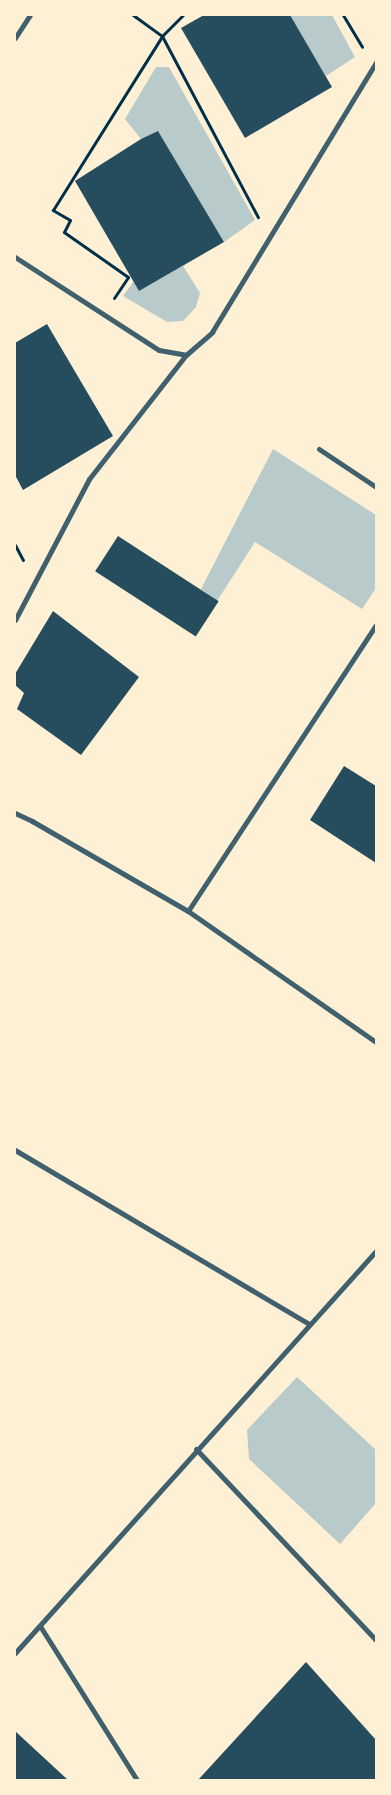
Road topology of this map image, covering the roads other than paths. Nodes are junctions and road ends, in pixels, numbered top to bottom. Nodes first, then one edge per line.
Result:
1 (30, 15) edge
2 (15, 38) edge
3 (375, 64) edge
4 (15, 257) edge
5 (186, 355) junction
6 (318, 449) dead end
7 (376, 487) edge
8 (15, 620) edge
9 (376, 624) edge
10 (15, 814) edge
11 (188, 911) junction
12 (376, 1042) edge
13 (15, 1150) edge
14 (376, 1251) edge
15 (309, 1324) junction
16 (196, 1449) junction
17 (40, 1626) junction
18 (376, 1640) edge
19 (15, 1653) edge
20 (137, 1780) edge

1 - 2 street
3 - 5 street
4 - 5 street
5 - 8 street
6 - 7 street
9 - 11 street
10 - 11 street
11 - 12 street
13 - 15 street
14 - 15 street
15 - 16 street
16 - 17 street
16 - 18 street
17 - 19 street
17 - 20 street

